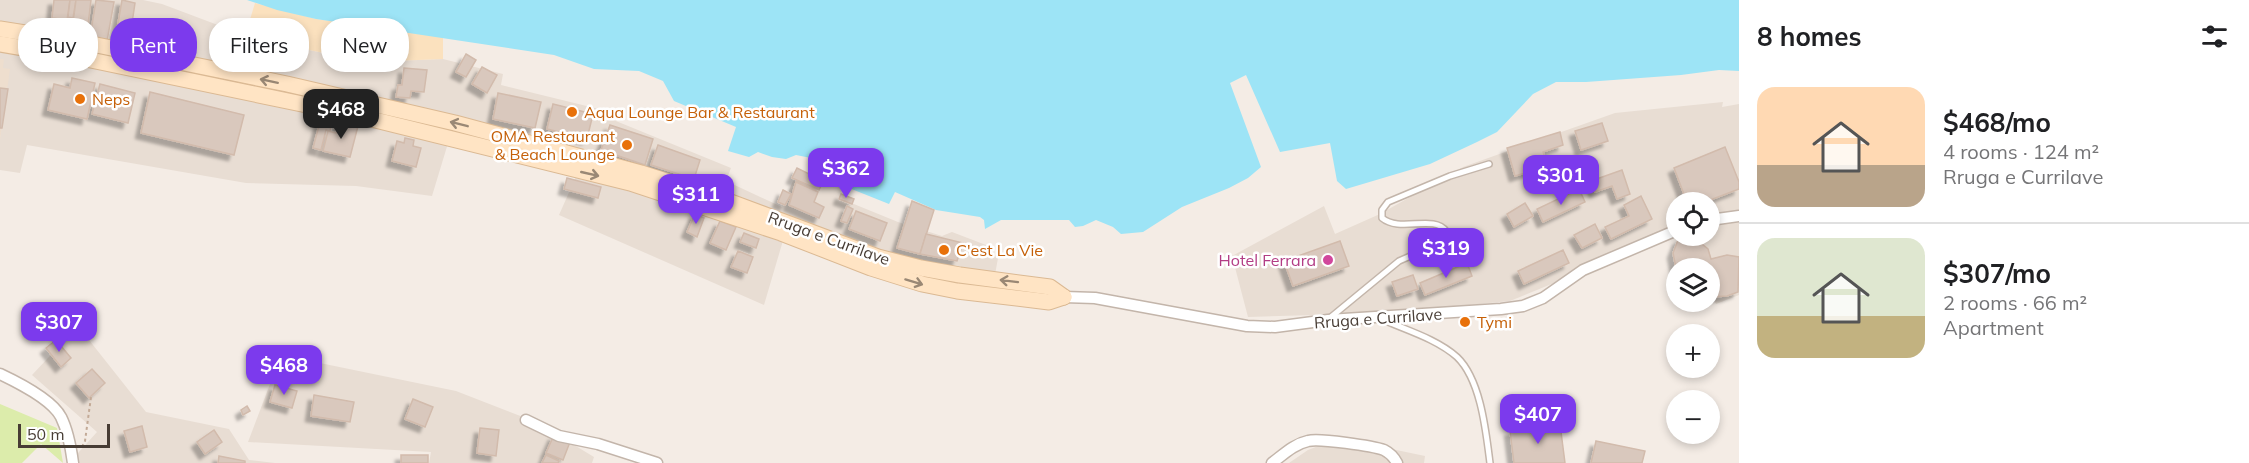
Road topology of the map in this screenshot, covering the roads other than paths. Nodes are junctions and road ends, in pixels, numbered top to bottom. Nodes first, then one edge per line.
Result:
1 (0, 29) edge
2 (0, 44) edge
3 (1489, 165) dead end
4 (1739, 216) edge
5 (1720, 219) edge
6 (1666, 235) edge
7 (1064, 297) junction
8 (1377, 317) junction
9 (1328, 320) junction
10 (0, 374) edge
11 (525, 420) dead end
12 (73, 463) edge
13 (657, 463) edge
14 (1272, 463) edge
15 (1397, 463) edge
16 (1490, 463) edge

7 -> 1 main road, Rruga e Currilave
2 -> 7 main road, Rruga e Currilave
3 - 9 lane
4 - 5 street
6 - 8 street, Rruga e Currilave
7 - 9 street, Rruga e Currilave
8 - 9 street, Rruga e Currilave
8 - 16 lane
10 - 12 street
11 - 13 street
14 - 15 street

